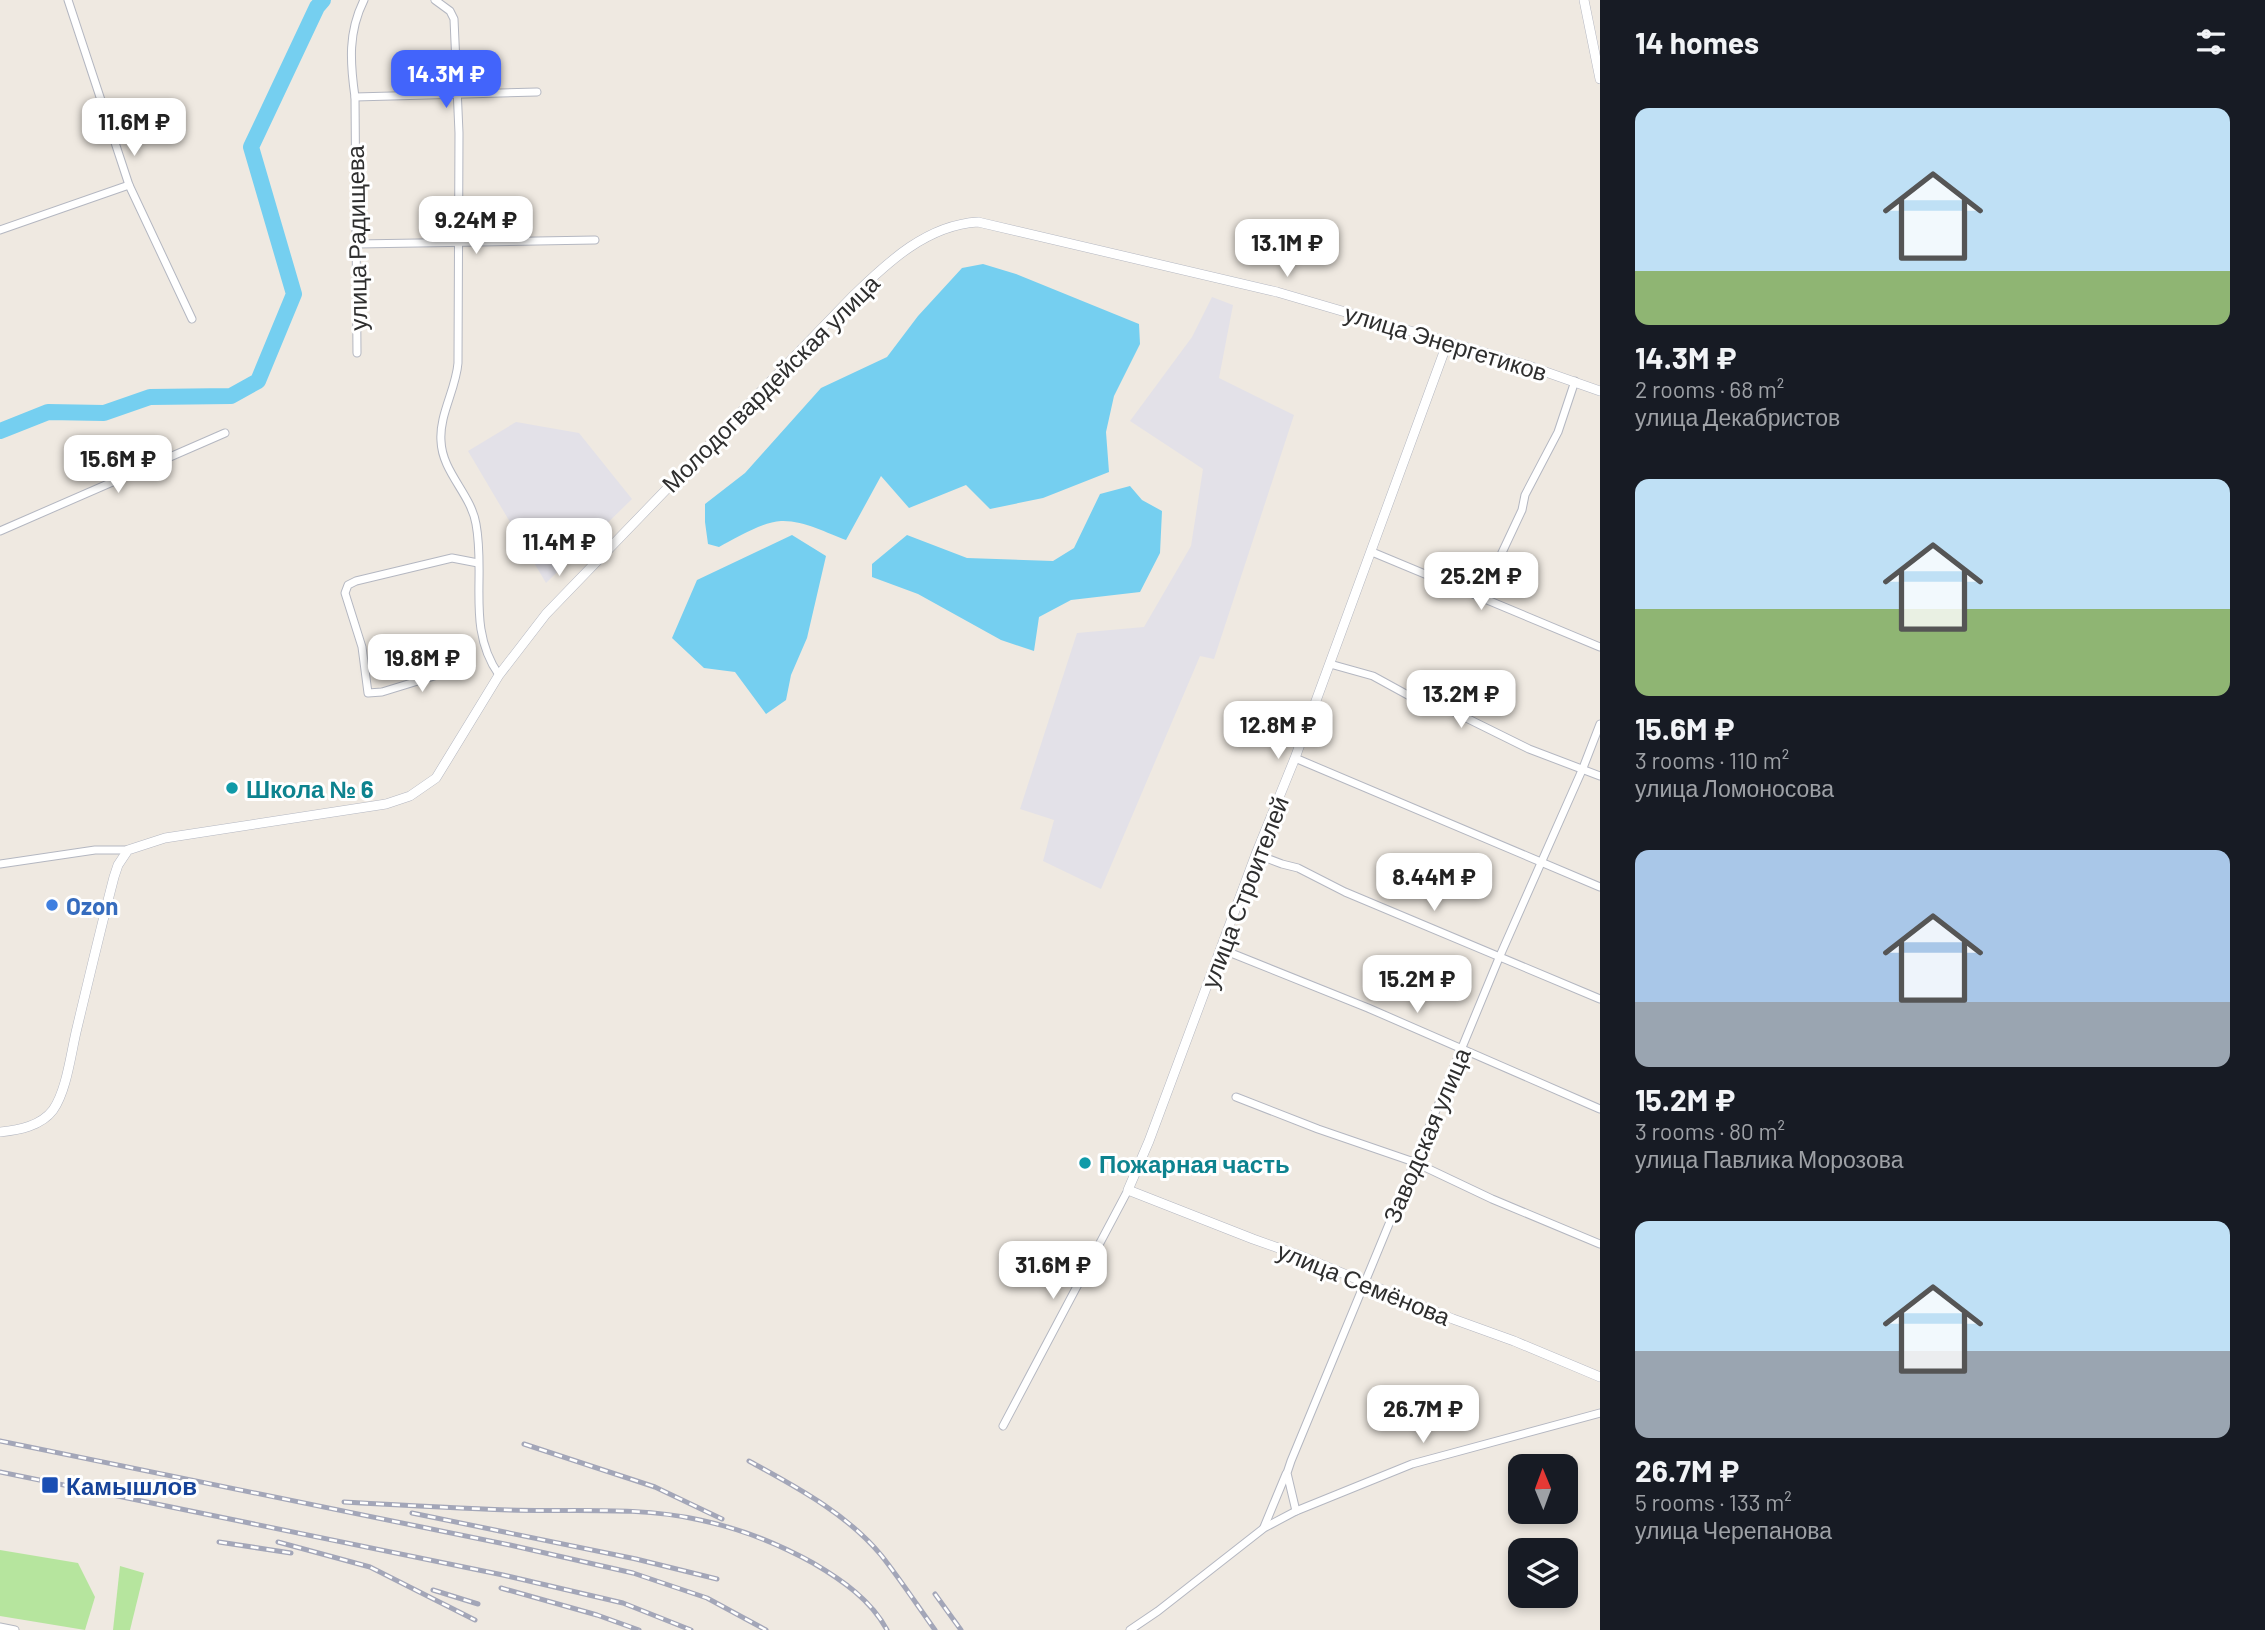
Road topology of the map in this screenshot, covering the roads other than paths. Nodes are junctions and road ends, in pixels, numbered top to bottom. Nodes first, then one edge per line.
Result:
1 (68, 0) edge
2 (364, 0) edge
3 (435, 0) edge
4 (1584, 0) edge
5 (1600, 79) edge
6 (537, 92) dead end
7 (458, 96) junction
8 (355, 97) junction
9 (129, 185) junction
10 (963, 223) joint
11 (0, 230) edge
12 (595, 240) dead end
13 (457, 242) junction
14 (357, 244) junction
15 (192, 319) dead end
16 (1448, 341) junction
17 (357, 353) dead end
18 (1575, 381) junction
19 (1600, 391) edge
20 (225, 433) dead end
21 (0, 531) edge
22 (1372, 552) junction
23 (478, 563) junction
24 (1478, 596) junction
25 (1600, 648) edge
26 (1330, 664) junction
27 (470, 665) dead end
28 (499, 676) junction
29 (1600, 724) edge
30 (1295, 758) junction
31 (1583, 768) junction
32 (1600, 776) edge
33 (128, 850) junction
34 (1256, 854) junction
35 (1542, 863) junction
36 (0, 864) edge
37 (1600, 887) edge
38 (1221, 949) junction
39 (1499, 958) junction
40 (1600, 999) edge
41 (1463, 1049) junction
42 (1237, 1097) dead end
43 (1600, 1109) edge
44 (0, 1132) edge
45 (1414, 1162) junction
46 (1128, 1190) junction
47 (1600, 1244) edge
48 (1365, 1284) junction
49 (1600, 1377) edge
50 (1600, 1413) edge
51 (1003, 1426) dead end
52 (1287, 1473) junction
53 (1296, 1511) junction
54 (1264, 1528) junction
55 (0, 1627) edge
56 (15, 1630) edge
57 (1130, 1630) edge

1 - 9 street
2 - 8 street, улица Радищева
3 - 7 street
4 - 5 street
6 - 7 street
7 - 8 street
7 - 13 street
8 - 14 street, улица Радищева
9 - 11 street
9 - 15 street
10 - 16 street, улица Энергетиков
10 - 28 street, Молодогвардейская улица
12 - 13 street
13 - 14 street
13 - 23 street
14 - 17 street, улица Радищева
16 - 18 street, улица Энергетиков
16 - 22 street, улица Строителей
18 - 19 street, улица Энергетиков
18 - 24 street
20 - 21 street
22 - 24 street
22 - 26 street, улица Строителей
23 - 27 street
23 - 28 street
24 - 25 street
26 - 30 street, улица Строителей
26 - 31 street
28 - 33 street, Молодогвардейская улица
29 - 31 street, Заводская улица
30 - 34 street, улица Строителей
30 - 35 street
31 - 32 street
31 - 35 street, Заводская улица
33 - 36 street, Молодогвардейская улица
33 - 44 street
34 - 38 street, улица Строителей
34 - 39 street
35 - 37 street
35 - 39 street, Заводская улица
38 - 41 street
38 - 46 street, улица Строителей
39 - 40 street
39 - 41 street, Заводская улица
41 - 43 street
41 - 45 street, Заводская улица
42 - 45 street
45 - 47 street
45 - 48 street, Заводская улица
46 - 48 street, улица Семёнова
46 - 51 street, улица Строителей
48 - 49 street, улица Семёнова
48 - 52 street, Заводская улица
50 - 53 street
52 - 53 street
52 - 54 street, Заводская улица
53 - 54 street
54 - 57 street
55 - 56 street

